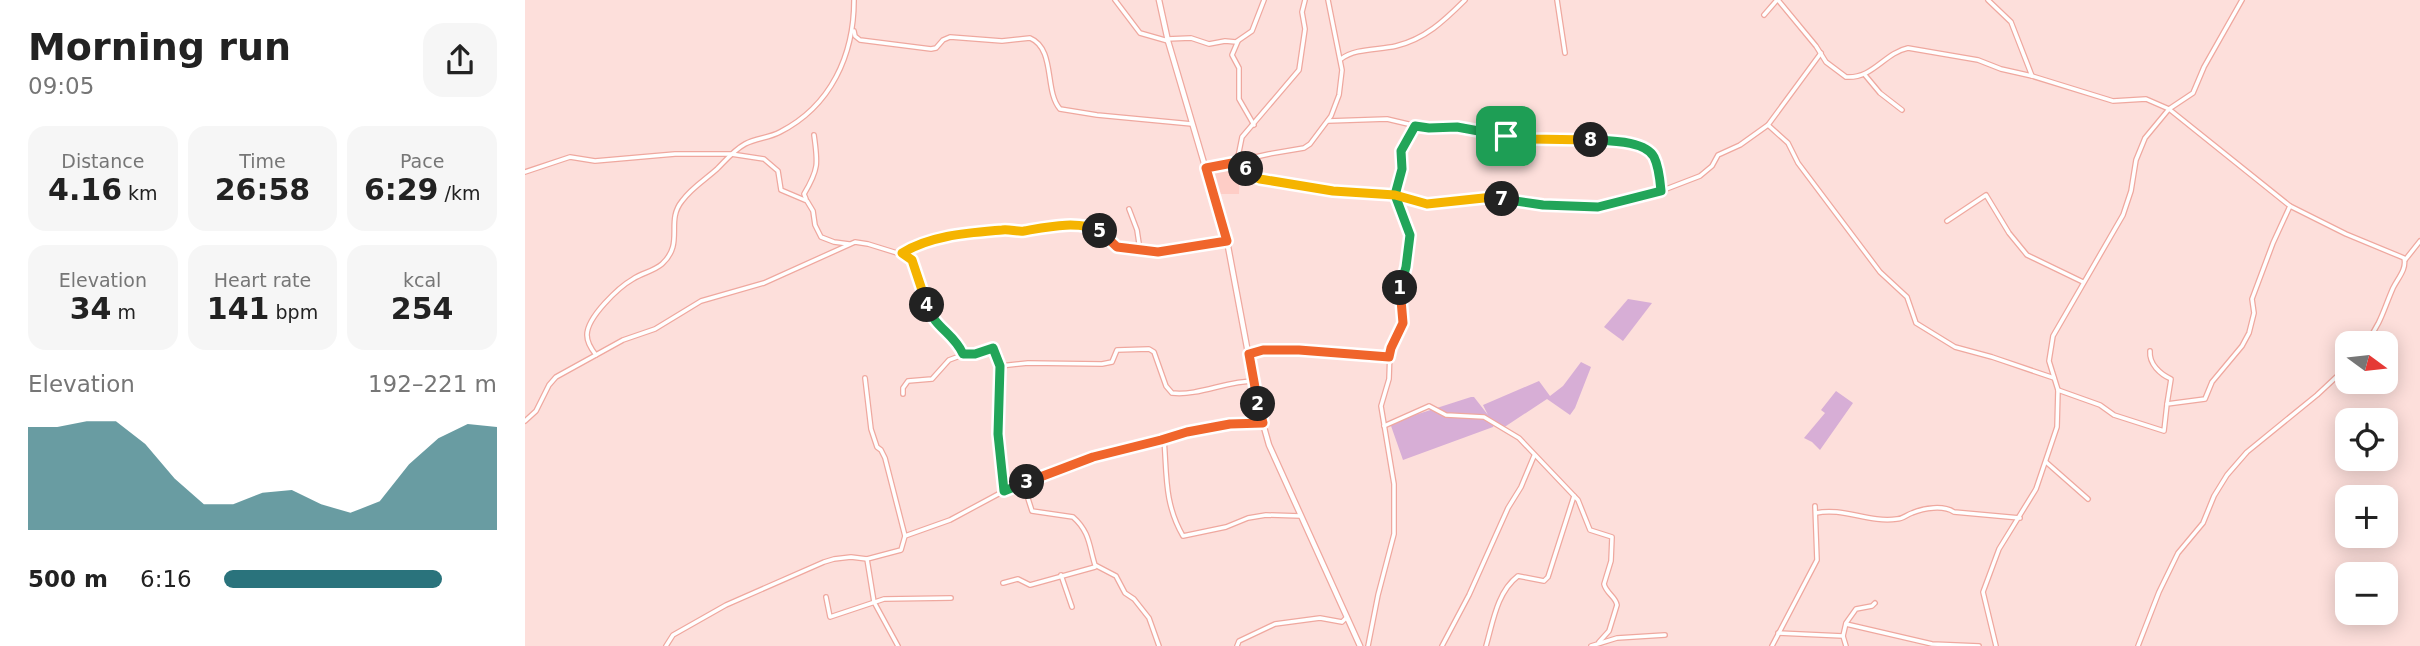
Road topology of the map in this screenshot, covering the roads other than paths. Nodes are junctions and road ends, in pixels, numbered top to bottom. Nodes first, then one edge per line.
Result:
1 (854, 0) edge
2 (1115, 0) edge
3 (1159, 0) edge
4 (1264, 0) edge
5 (1305, 0) edge
6 (1328, 0) edge
7 (1465, 0) edge
8 (1557, 0) edge
9 (1778, 0) edge
10 (1988, 0) edge
11 (2242, 0) edge
12 (1764, 15) dead end
13 (853, 26) junction
14 (1167, 40) junction
15 (1238, 41) junction
16 (1565, 53) dead end
17 (1821, 53) junction
18 (1340, 62) junction
19 (1865, 75) junction
20 (2032, 76) junction
21 (2169, 109) junction
22 (1902, 110) dead end
23 (1328, 121) junction
24 (1192, 124) junction
25 (1254, 125) junction
26 (1768, 125) junction
27 (1415, 126) junction
28 (814, 135) dead end
29 (731, 154) junction
30 (1248, 160) junction
31 (1237, 162) junction
32 (1206, 168) junction
33 (525, 172) edge
34 (1661, 191) junction
35 (1395, 195) junction
36 (807, 201) junction
37 (2290, 206) junction
38 (1129, 209) dead end
39 (1947, 220) dead end
40 (1227, 241) junction
41 (2420, 241) edge
42 (834, 242) junction
43 (851, 244) junction
44 (1140, 250) junction
45 (830, 253) junction
46 (902, 253) junction
47 (2405, 260) junction
48 (2083, 282) junction
49 (2374, 331) edge
50 (2151, 351) dead end
51 (966, 354) junction
52 (1249, 354) junction
53 (596, 355) junction
54 (1389, 357) junction
55 (1000, 366) junction
56 (865, 378) dead end
57 (2335, 378) edge
58 (2055, 379) junction
59 (1254, 381) junction
60 (2058, 390) junction
61 (903, 394) dead end
62 (2167, 404) junction
63 (525, 421) edge
64 (1263, 423) junction
65 (1384, 426) junction
66 (1164, 439) junction
67 (1534, 456) junction
68 (2046, 461) junction
69 (1020, 485) junction
70 (1004, 491) junction
71 (1574, 496) junction
72 (2088, 499) dead end
73 (1815, 506) dead end
74 (1816, 513) junction
75 (1301, 516) junction
76 (2020, 518) junction
77 (905, 536) junction
78 (867, 559) junction
79 (1099, 566) junction
80 (1061, 575) junction
81 (1003, 583) dead end
82 (826, 597) dead end
83 (951, 598) dead end
84 (874, 602) junction
85 (1875, 603) dead end
86 (1072, 607) dead end
87 (1347, 617) junction
88 (1846, 624) junction
89 (1778, 633) junction
90 (1665, 635) dead end
91 (1843, 636) junction
92 (1599, 642) junction
93 (666, 646) edge
94 (898, 646) edge
95 (1159, 646) edge
96 (1237, 646) edge
97 (1360, 646) edge
98 (1368, 646) edge
99 (1442, 646) edge
100 (1486, 646) edge
101 (1592, 646) edge
102 (1772, 646) edge
103 (1846, 646) edge
104 (1979, 646) edge
105 (1996, 646) edge
106 (2138, 646) edge

1 - 13 street
2 - 14 street
3 - 14 street
4 - 15 street
5 - 25 street
6 - 18 street
7 - 18 street
8 - 16 street
9 - 12 street
9 - 17 street
10 - 20 street
11 - 21 street
13 - 24 street
13 - 29 street
14 - 15 street
14 - 24 street
15 - 25 street
17 - 19 street
17 - 26 street
18 - 23 street
19 - 20 street
19 - 22 street
20 - 21 street
21 - 37 street
21 - 48 street
23 - 27 street
23 - 30 street
24 - 32 street
25 - 31 street
26 - 34 street
26 - 58 street
27 - 34 street
27 - 35 street
28 - 36 street
29 - 33 street
29 - 36 street
29 - 53 street
30 - 31 street
30 - 35 street
31 - 32 street
32 - 40 street
34 - 35 street
35 - 54 street
36 - 42 street
37 - 47 street
37 - 62 street
38 - 44 street
39 - 48 street
40 - 44 street
40 - 52 street
41 - 47 street
42 - 43 street
42 - 45 street
43 - 45 street
43 - 46 street
44 - 46 street
45 - 53 street
46 - 51 street
47 - 49 street
48 - 58 street
50 - 62 street
51 - 55 street
51 - 61 street
52 - 54 street
52 - 59 street
53 - 63 street
54 - 65 street
55 - 59 street
55 - 70 street
56 - 77 street
57 - 106 street
58 - 60 street
59 - 64 street
60 - 62 street
60 - 68 street
64 - 66 street
64 - 75 street
65 - 67 street
65 - 98 street
66 - 69 street
66 - 75 street
67 - 71 street
67 - 99 street
68 - 72 street
68 - 76 street
69 - 70 street
69 - 79 street
70 - 77 street
71 - 92 street
71 - 100 street
73 - 74 street
74 - 76 street
74 - 89 street
75 - 87 street
76 - 105 street
77 - 78 street
78 - 84 street
78 - 93 street
79 - 80 street
79 - 95 street
80 - 81 street
80 - 86 street
82 - 84 street
83 - 84 street
84 - 94 street
85 - 88 street
87 - 96 street
87 - 97 street
88 - 91 street
88 - 104 street
89 - 91 street
89 - 102 street
90 - 92 street
91 - 103 street
92 - 101 street

